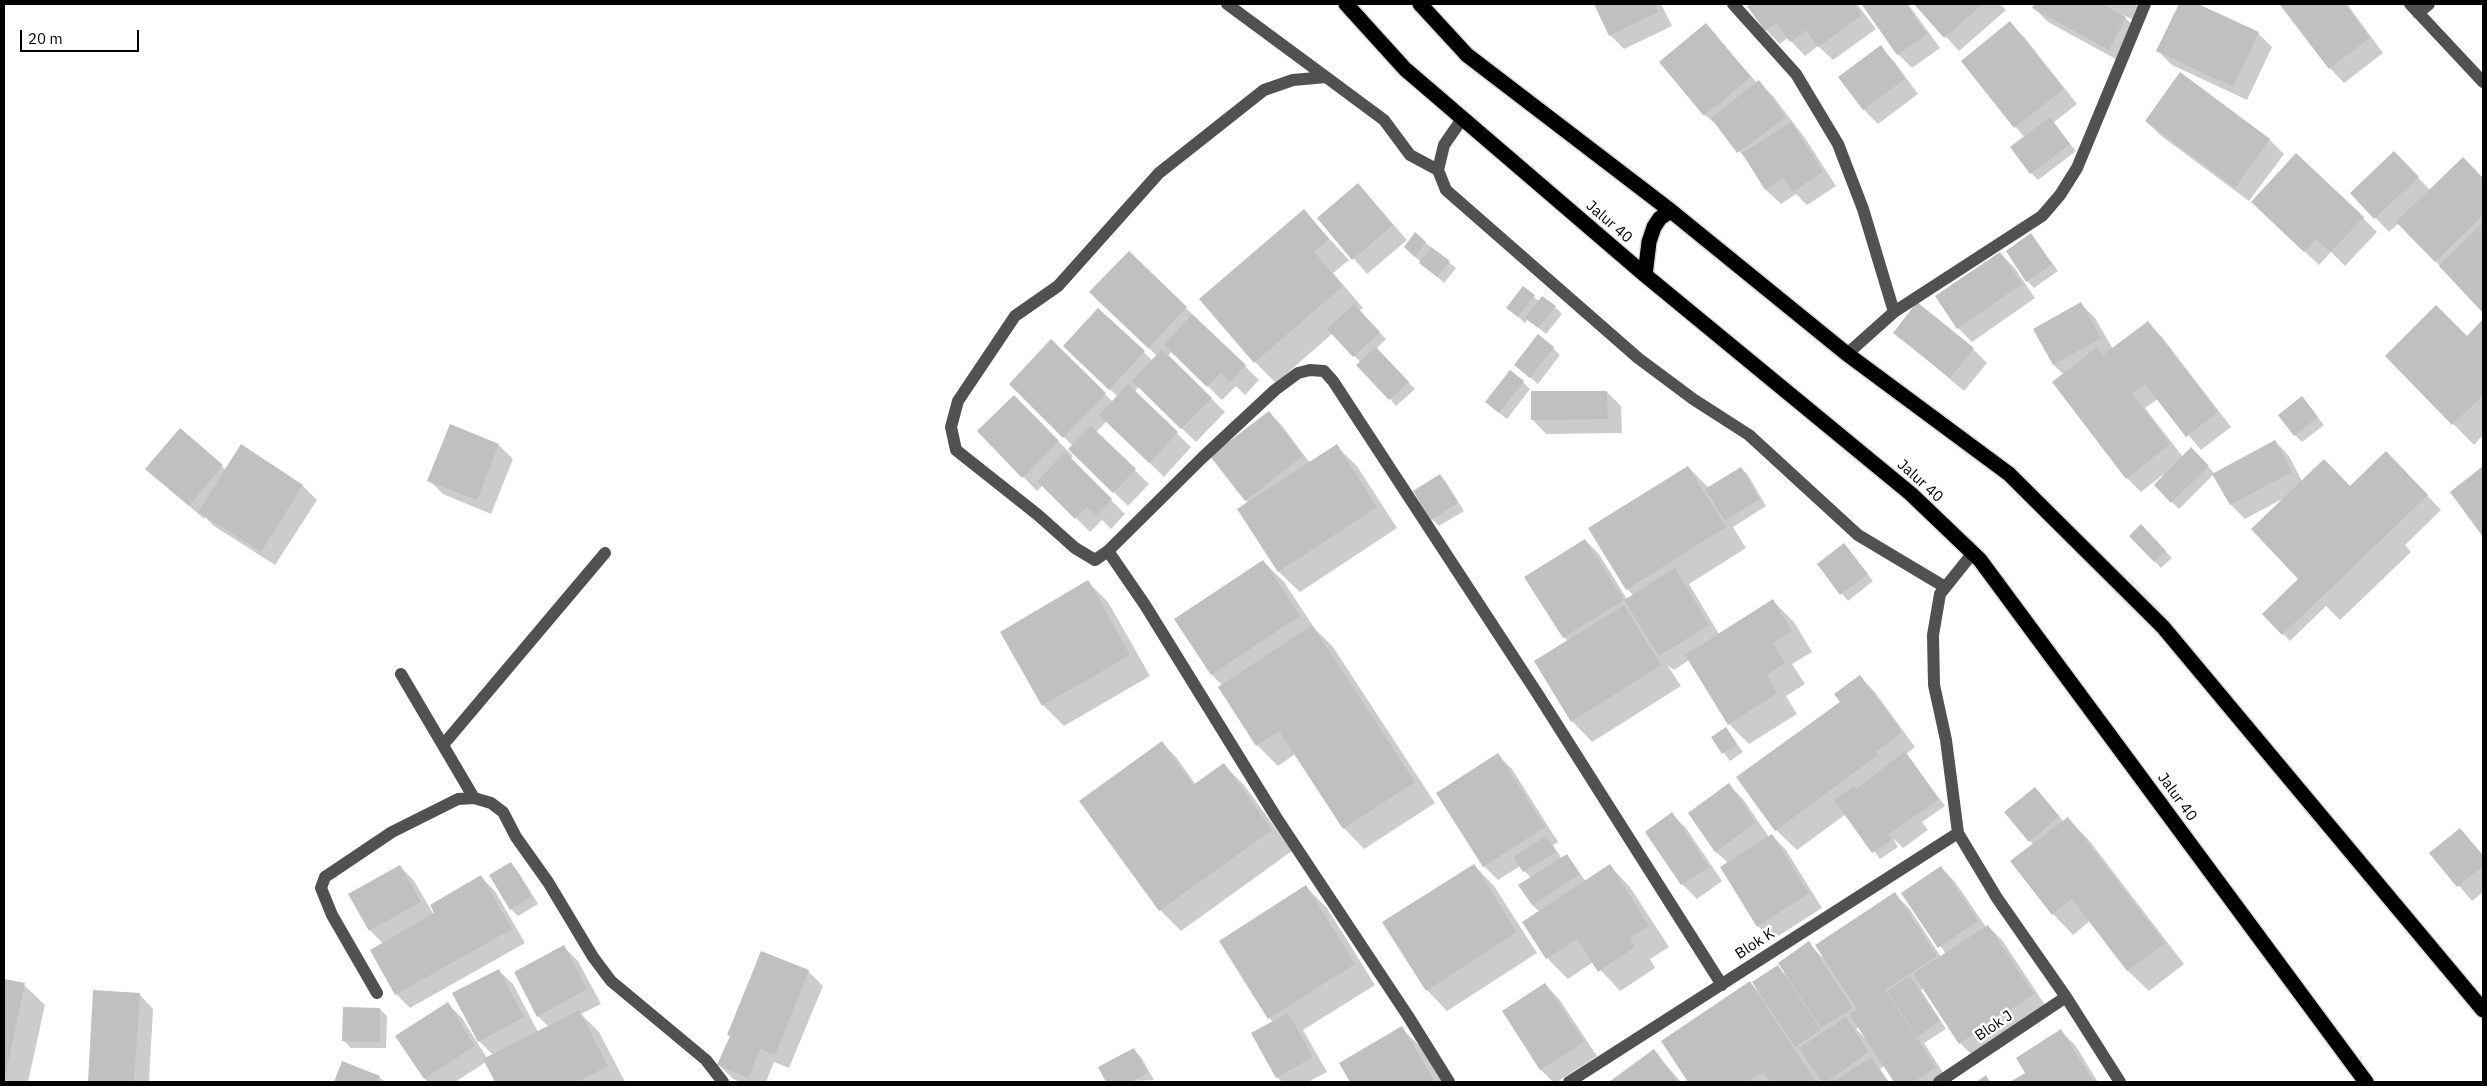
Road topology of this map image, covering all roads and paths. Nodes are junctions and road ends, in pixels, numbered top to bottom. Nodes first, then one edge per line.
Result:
1 (1227, 4) edge
2 (1346, 4) edge
3 (1420, 4) edge
4 (1733, 4) edge
5 (2145, 4) edge
6 (2429, 4) edge
7 (2414, 8) edge
8 (1326, 77) junction
9 (2483, 82) edge
10 (1462, 119) junction
11 (1438, 170) junction
12 (1671, 211) junction
13 (1645, 275) junction
14 (1894, 312) junction
15 (1847, 354) junction
16 (1108, 552) junction
17 (604, 553) dead end
18 (1972, 554) junction
19 (1945, 587) junction
20 (401, 674) dead end
21 (443, 745) junction
22 (474, 798) junction
23 (1958, 833) junction
24 (1722, 985) junction
25 (377, 993) dead end
26 (2066, 997) junction
27 (2483, 1010) edge
28 (723, 1082) edge
29 (1449, 1082) edge
30 (1569, 1082) edge
31 (1940, 1082) edge
32 (2120, 1082) edge
33 (2366, 1082) edge

1 - 8 street
2 - 10 highway, Jalur 40
3 - 12 highway
4 - 14 street
5 - 14 street
6 - 7 street
7 - 9 street
8 - 11 street
8 - 16 street
10 - 11 street
10 - 13 highway, Jalur 40
11 - 19 street
12 - 13 highway
12 - 15 highway
13 - 18 highway, Jalur 40
14 - 15 street
15 - 27 highway
16 - 24 street
16 - 29 street
17 - 21 street
18 - 19 street
18 - 33 highway, Jalur 40
19 - 23 street
20 - 21 street
21 - 22 street
22 - 25 street
22 - 28 street
23 - 24 street, Blok K
23 - 26 street
24 - 30 street, Blok K
26 - 31 street, Blok J
26 - 32 street

